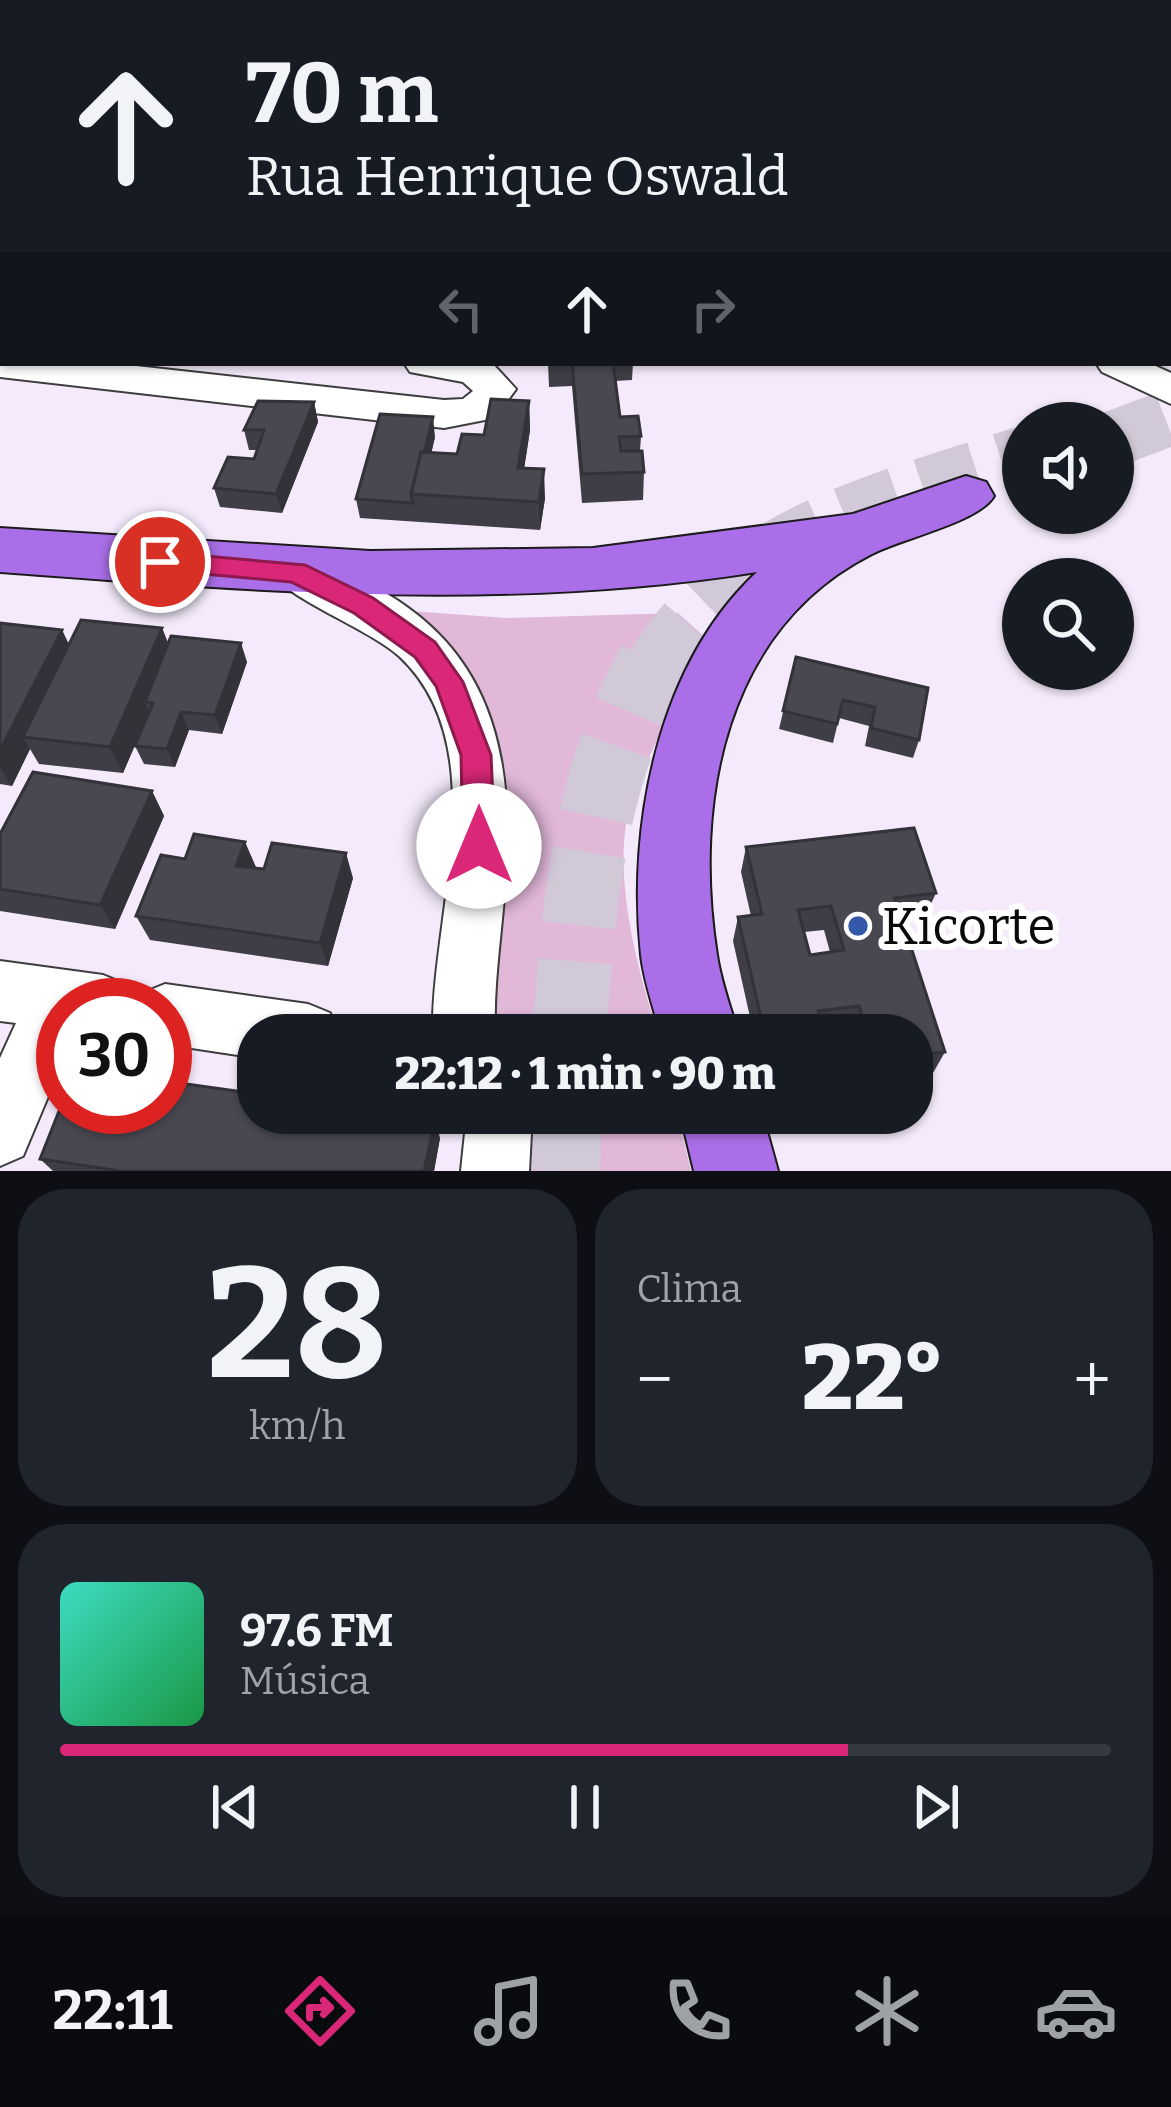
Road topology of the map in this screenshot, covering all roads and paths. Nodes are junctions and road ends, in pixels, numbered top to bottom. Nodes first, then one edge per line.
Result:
1 (18, 366) edge
2 (444, 366) edge
3 (1122, 366) edge
4 (1171, 390) edge
5 (966, 496) dead end
6 (864, 533) junction
7 (0, 550) edge
8 (295, 572) junction
9 (463, 1014) edge
10 (694, 1014) edge
11 (192, 1018) edge
12 (237, 1025) edge
13 (36, 1043) edge
14 (0, 1133) edge
15 (498, 1134) edge
16 (726, 1134) edge
17 (496, 1171) edge
18 (736, 1171) edge

1 - 2 street
3 - 4 street
5 - 6 main road
6 - 8 main road
6 - 10 main road
7 - 8 main road
8 - 9 street
11 - 12 street
13 - 14 street
15 - 17 street
16 - 18 main road

